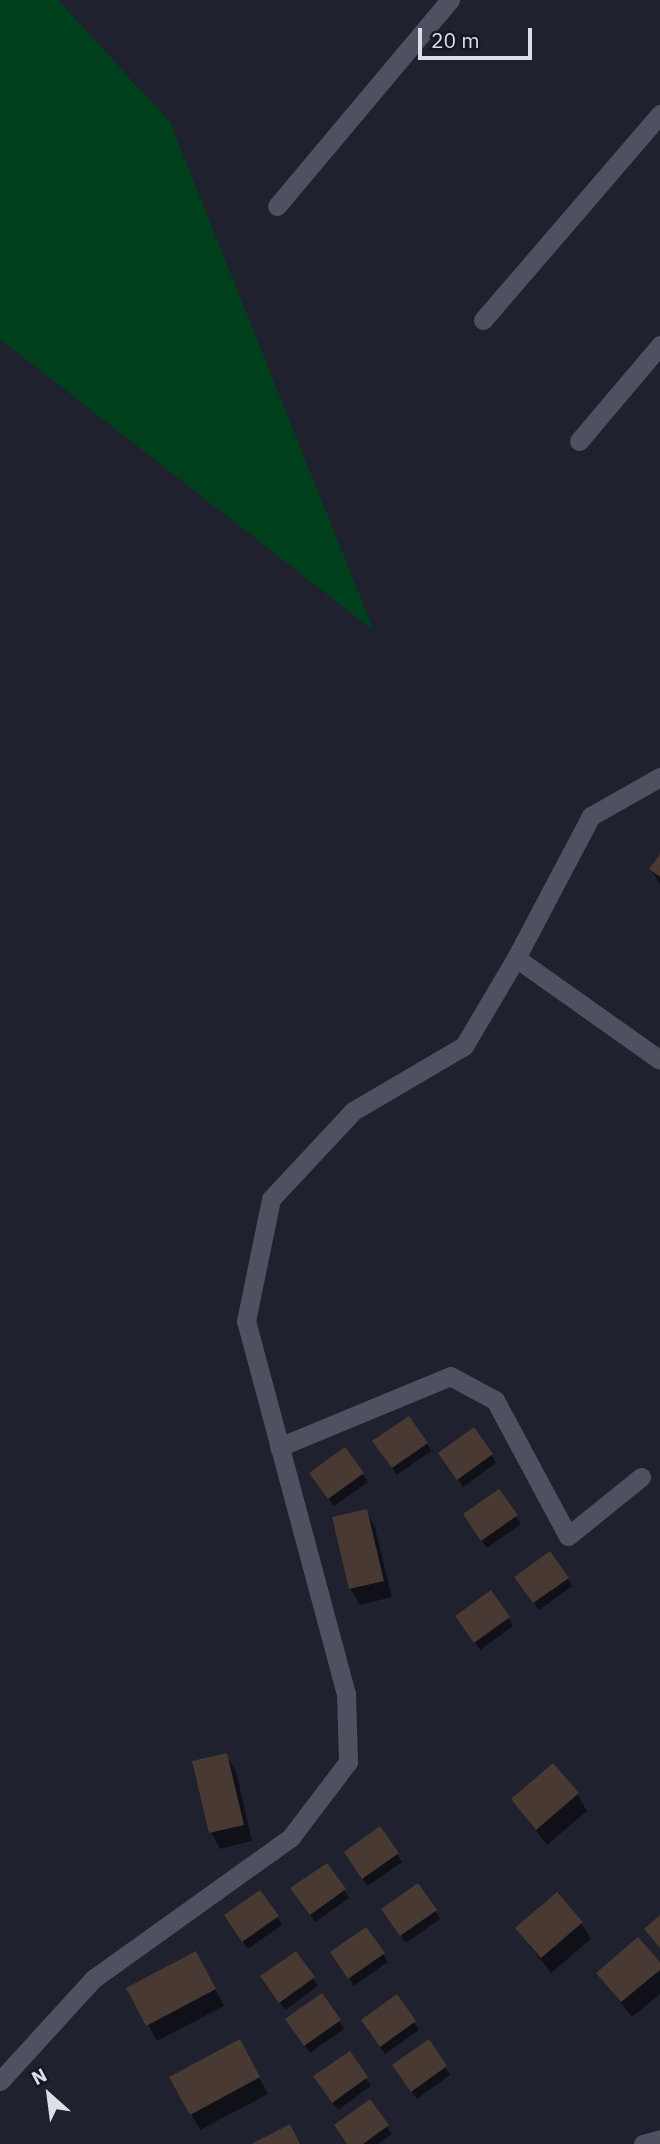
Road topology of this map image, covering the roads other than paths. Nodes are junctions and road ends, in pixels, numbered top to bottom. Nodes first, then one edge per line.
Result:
1 (450, 0) edge
2 (660, 114) edge
3 (277, 206) dead end
4 (483, 320) dead end
5 (660, 345) edge
6 (579, 441) dead end
7 (660, 777) edge
8 (516, 958) junction
9 (660, 1060) edge
10 (279, 1447) junction
11 (642, 1476) dead end
12 (0, 2081) edge
13 (660, 2139) edge
14 (643, 2144) edge

1 - 3 street
2 - 4 street
5 - 6 street
7 - 8 street
8 - 9 street
8 - 10 street
10 - 11 street
10 - 12 street
13 - 14 street

